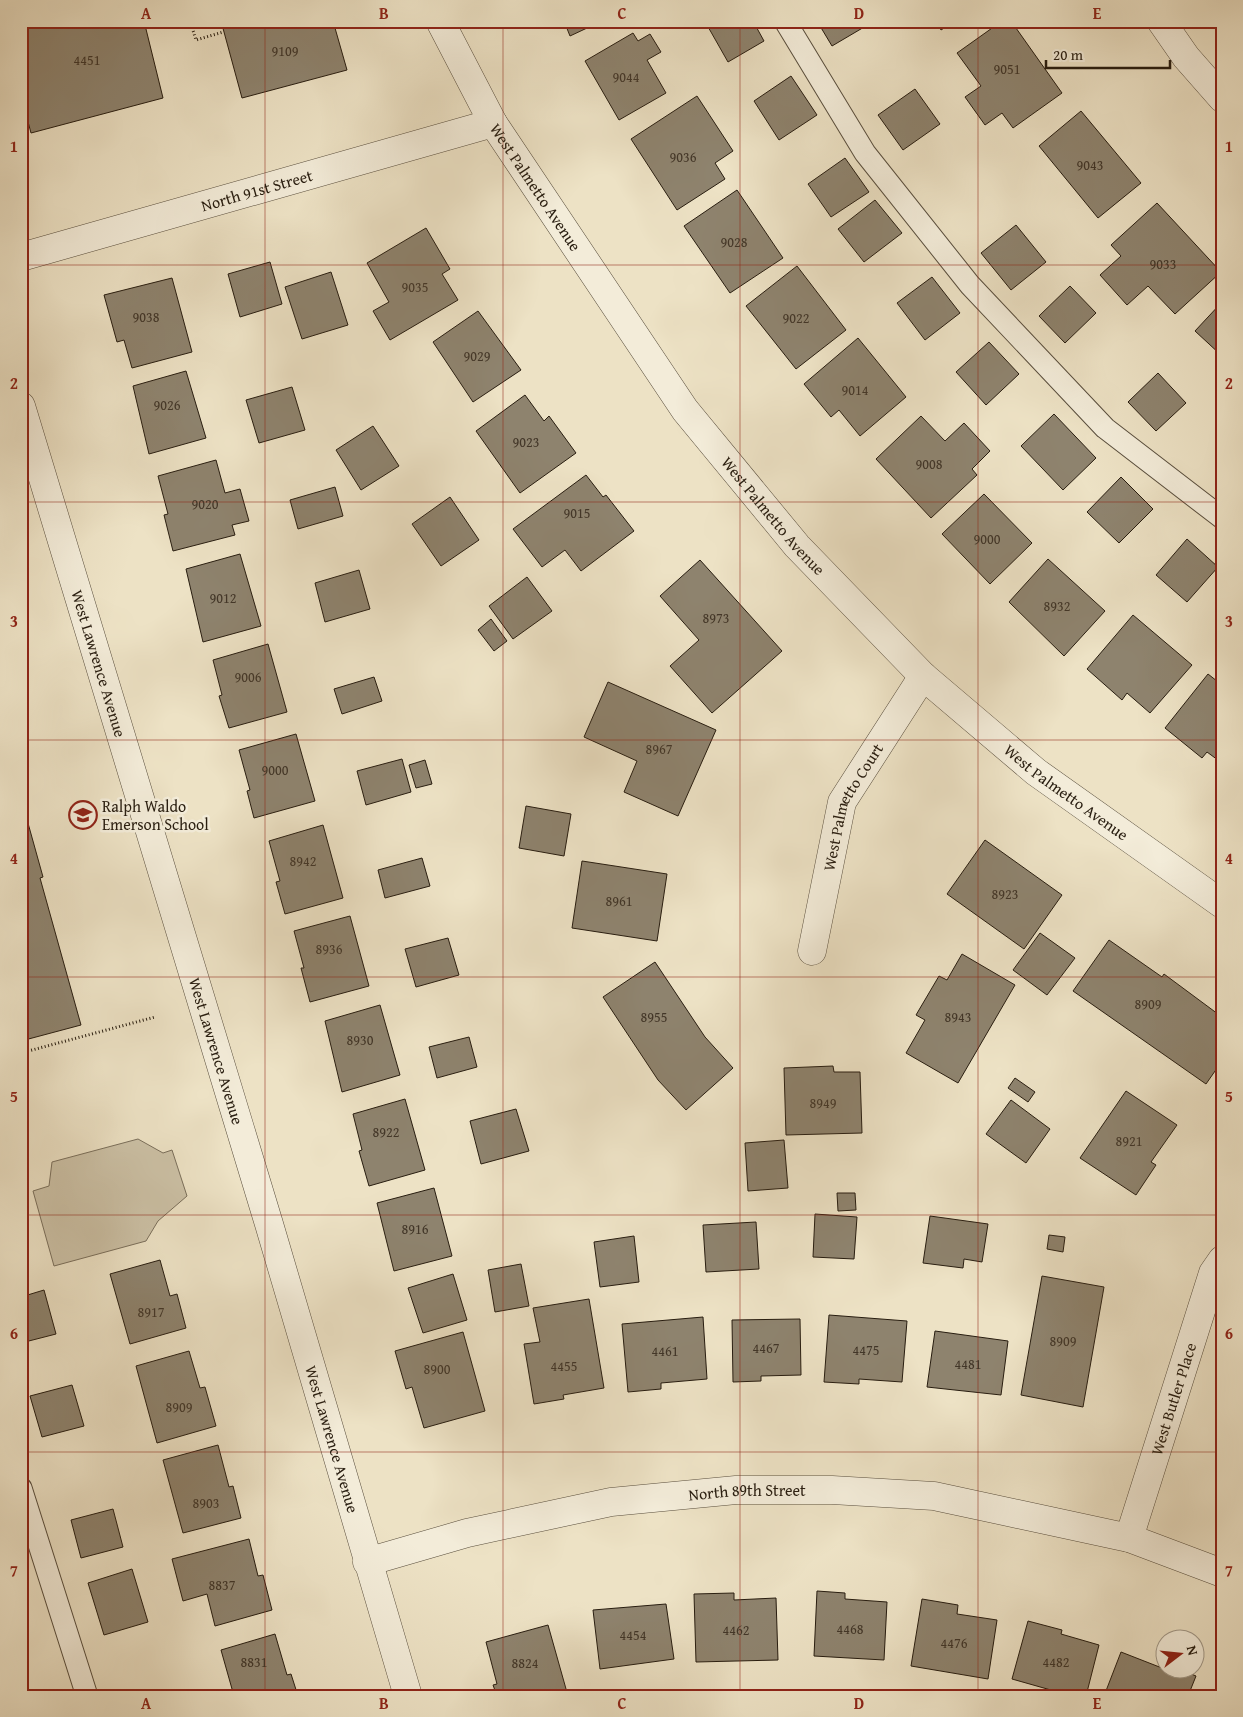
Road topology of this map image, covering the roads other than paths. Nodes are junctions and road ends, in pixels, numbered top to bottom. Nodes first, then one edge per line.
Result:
1 (440, 21) edge
2 (786, 21) edge
3 (1161, 21) edge
4 (1222, 98) edge
5 (493, 123) junction
6 (21, 257) edge
7 (21, 406) edge
8 (1222, 518) edge
9 (923, 676) junction
10 (1222, 904) edge
11 (812, 950) dead end
12 (1222, 1260) edge
13 (21, 1488) edge
14 (1129, 1538) junction
15 (367, 1562) junction
16 (1222, 1573) edge
17 (87, 1696) edge
18 (408, 1696) edge

1 - 5 street, West Palmetto Avenue
2 - 8 lane
3 - 4 street
5 - 6 street, North 91st Street
5 - 9 street, West Palmetto Avenue
7 - 15 street, West Lawrence Avenue
9 - 10 street, West Palmetto Avenue
9 - 11 street, West Palmetto Court
12 - 14 street, West Butler Place
13 - 17 lane
14 - 15 street, North 89th Street
14 - 16 street, North 89th Street
15 - 18 street, West Lawrence Avenue

